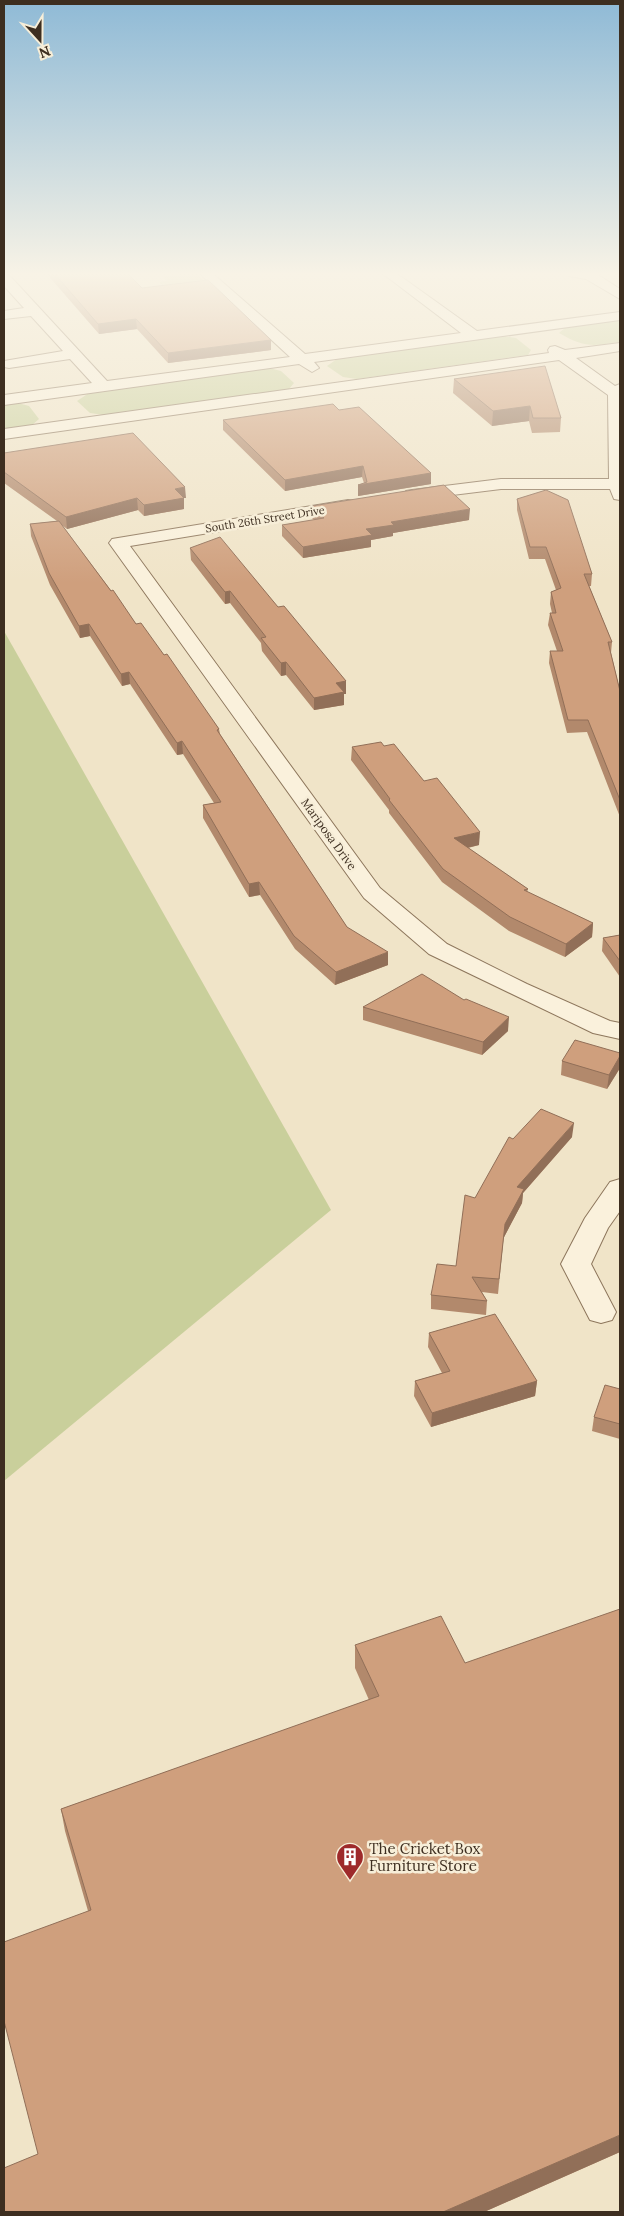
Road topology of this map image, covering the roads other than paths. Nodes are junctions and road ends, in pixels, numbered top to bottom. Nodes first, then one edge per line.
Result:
1 (95, 376) edge
2 (185, 376) edge
3 (322, 376) edge
4 (415, 376) edge
5 (595, 376) edge
6 (104, 387) junction
7 (335, 388) junction
8 (618, 391) edge
9 (44, 394) junction
10 (4, 400) edge
11 (68, 425) junction
12 (618, 431) edge
13 (4, 434) edge
14 (619, 487) edge
15 (396, 497) edge
16 (368, 502) edge
17 (118, 543) joint
18 (620, 1031) edge
19 (620, 1189) edge
20 (601, 1312) dead end

1 - 6 street
2 - 6 street
3 - 7 street
4 - 7 street
5 - 8 street
6 - 9 street
7 - 11 street
8 - 12 street
9 - 10 street
9 - 11 street
11 - 13 street
12 - 14 street
14 - 15 street
16 - 17 street, South 26th Street Drive
17 - 18 street, Mariposa Drive
19 - 20 street

